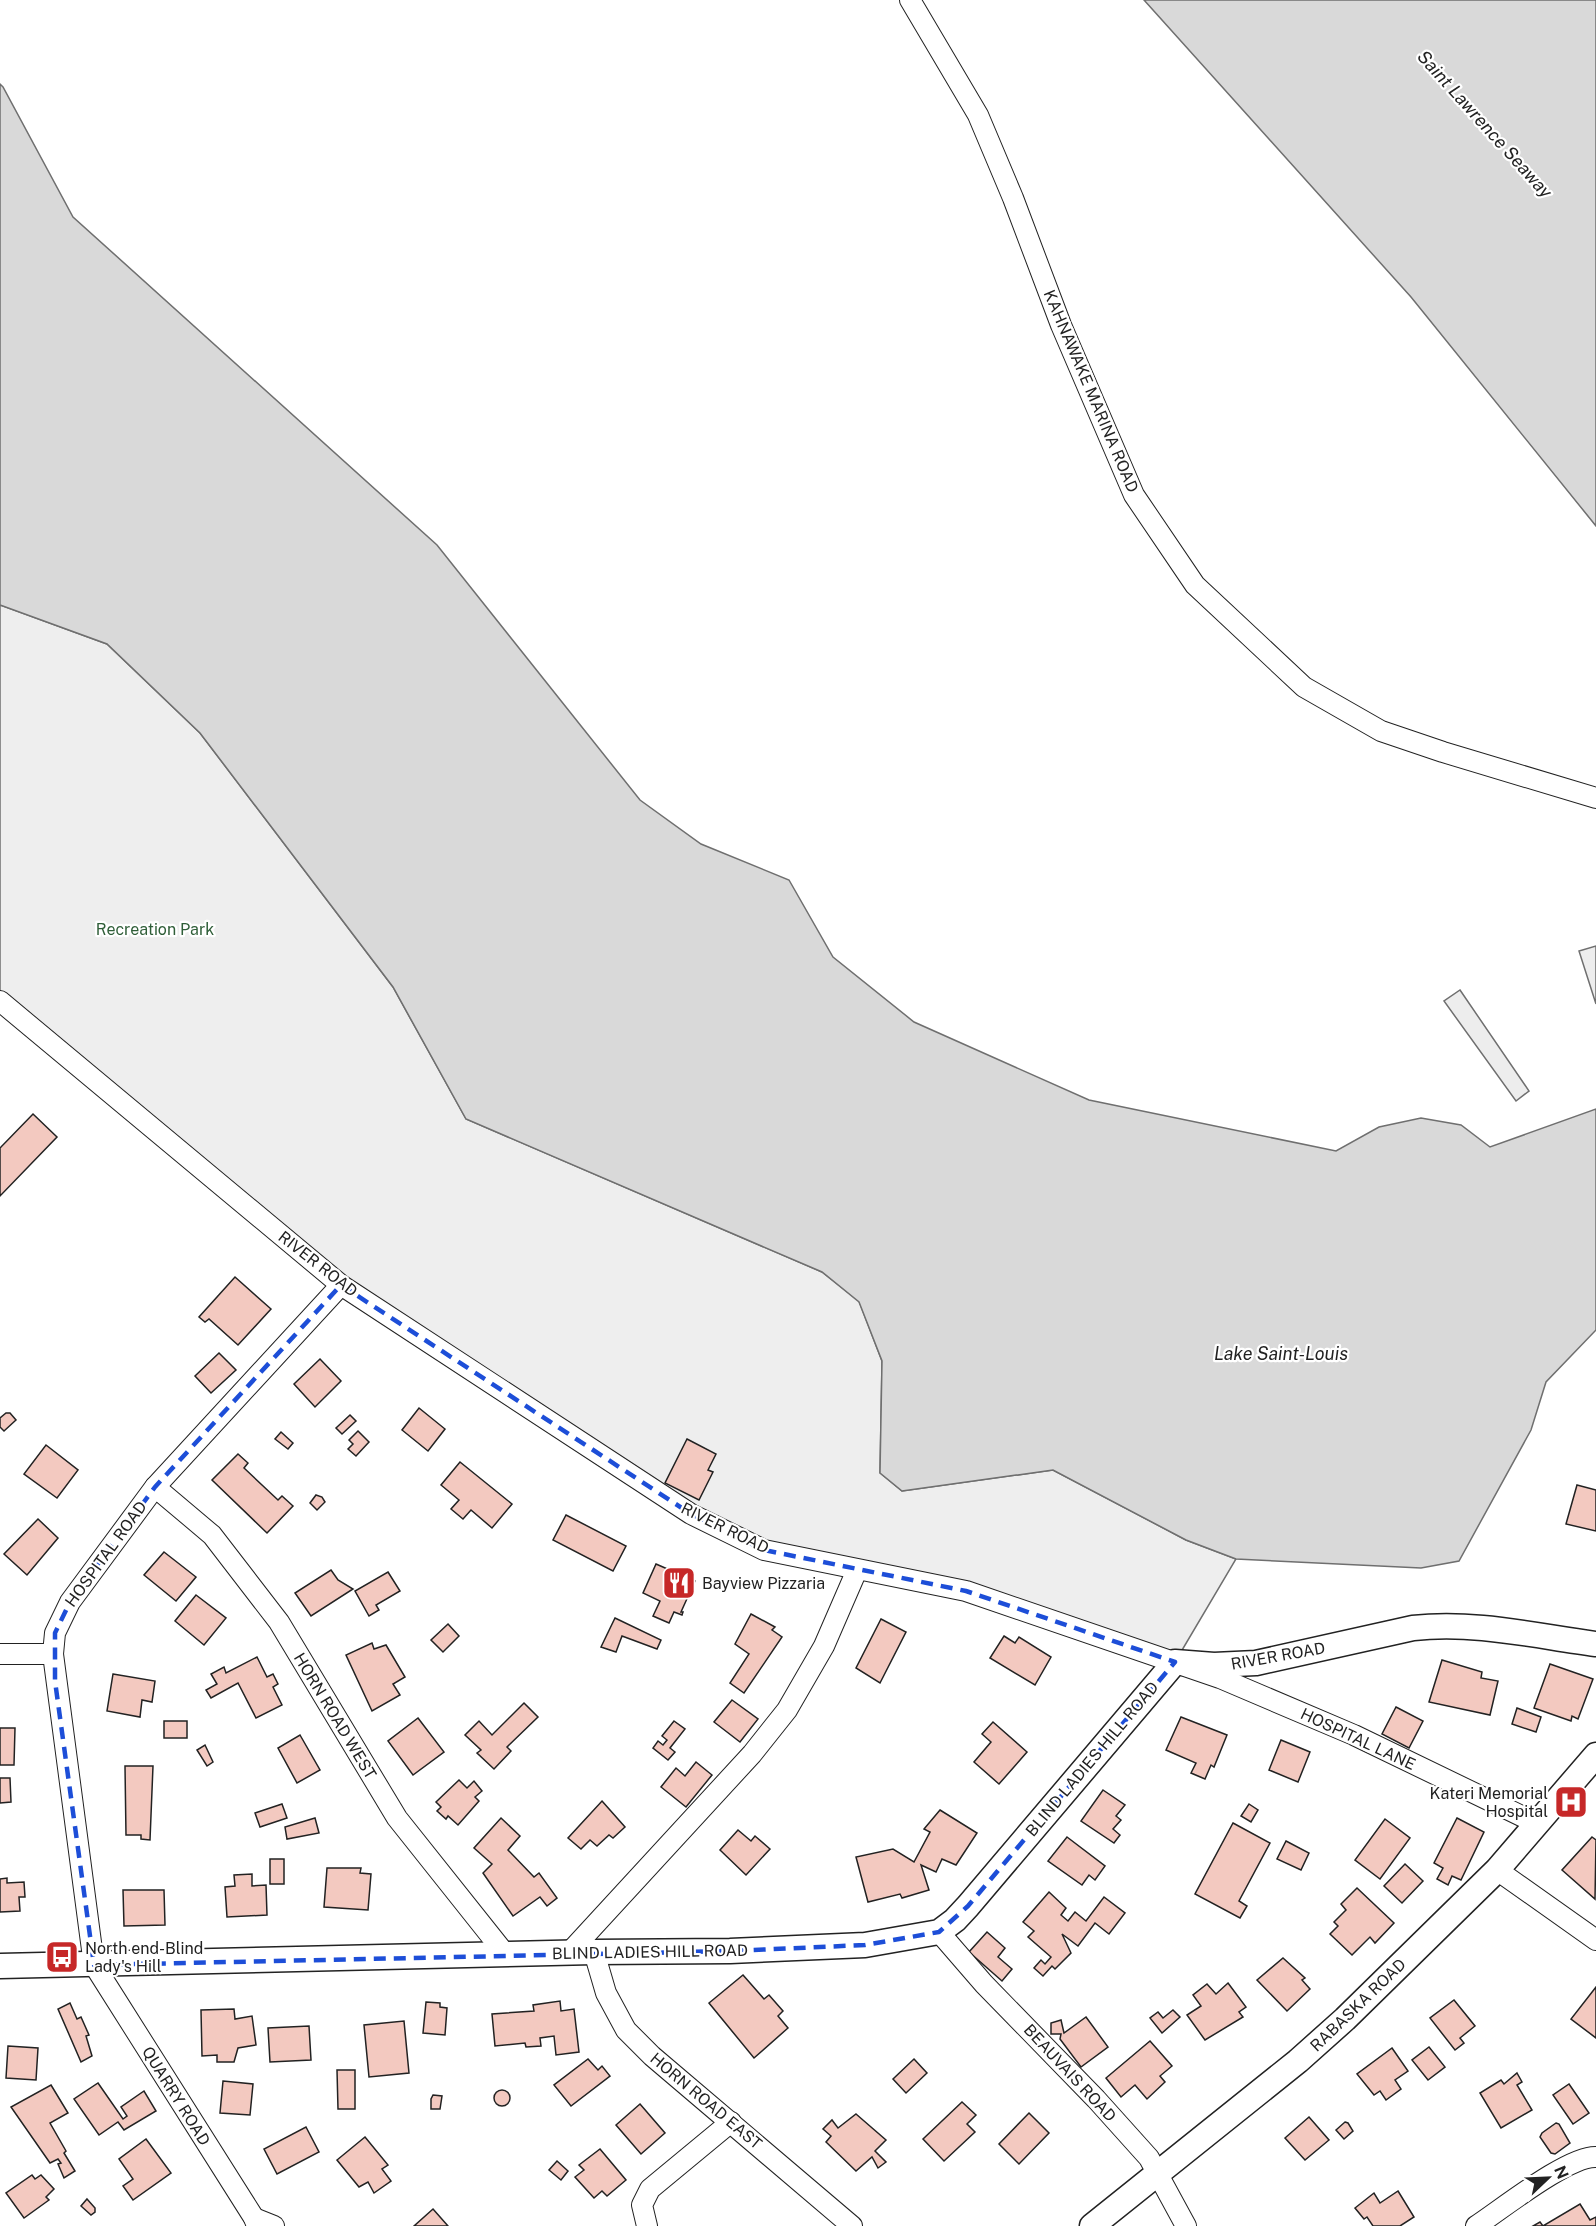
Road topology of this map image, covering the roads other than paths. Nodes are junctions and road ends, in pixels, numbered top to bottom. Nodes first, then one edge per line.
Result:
1 (910, 0) edge
2 (1596, 798) edge
3 (0, 1001) edge
4 (341, 1285) junction
5 (155, 1487) junction
6 (857, 1570) junction
7 (1596, 1644) edge
8 (0, 1654) edge
9 (53, 1654) junction
10 (1175, 1662) junction
11 (1596, 1755) edge
12 (1538, 1824) junction
13 (1497, 1870) junction
14 (939, 1932) junction
15 (1596, 1940) edge
16 (594, 1952) junction
17 (568, 1954) junction
18 (506, 1955) junction
19 (94, 1965) junction
20 (0, 1966) edge
21 (731, 2122) junction
22 (1596, 2157) edge
23 (1158, 2171) junction
24 (255, 2222) edge
25 (274, 2226) edge
26 (647, 2226) edge
27 (852, 2226) edge
28 (1092, 2226) edge
29 (1186, 2226) edge
30 (1476, 2226) edge

1 - 2 street, KAHNAWAKE MARINA ROAD
3 - 4 street, RIVER ROAD
4 - 5 street, HOSPITAL ROAD
4 - 6 street, RIVER ROAD
5 - 9 street, HOSPITAL ROAD
5 - 18 street, HORN ROAD WEST
6 - 10 street, RIVER ROAD
6 - 17 street
7 - 10 street, RIVER ROAD
8 - 9 street
9 - 19 street, HOSPITAL ROAD
10 - 12 street, HOSPITAL LANE
10 - 14 street, BLIND LADIES HILL ROAD
11 - 12 street, RABASKA ROAD
12 - 13 street, RABASKA ROAD
13 - 15 street
13 - 23 street, RABASKA ROAD
14 - 16 street, BLIND LADIES HILL ROAD
14 - 23 street, BEAUVAIS ROAD
16 - 17 street, BLIND LADIES HILL ROAD
16 - 21 street, HORN ROAD EAST
17 - 18 street, BLIND LADIES HILL ROAD
18 - 19 street, BLIND LADIES HILL ROAD
19 - 20 street, BLIND LADIES HILL ROAD
19 - 24 street, QUARRY ROAD
21 - 26 street
21 - 27 street, HORN ROAD EAST
22 - 30 street
23 - 28 street, RABASKA ROAD
23 - 29 street, BEAUVAIS ROAD
24 - 25 street

